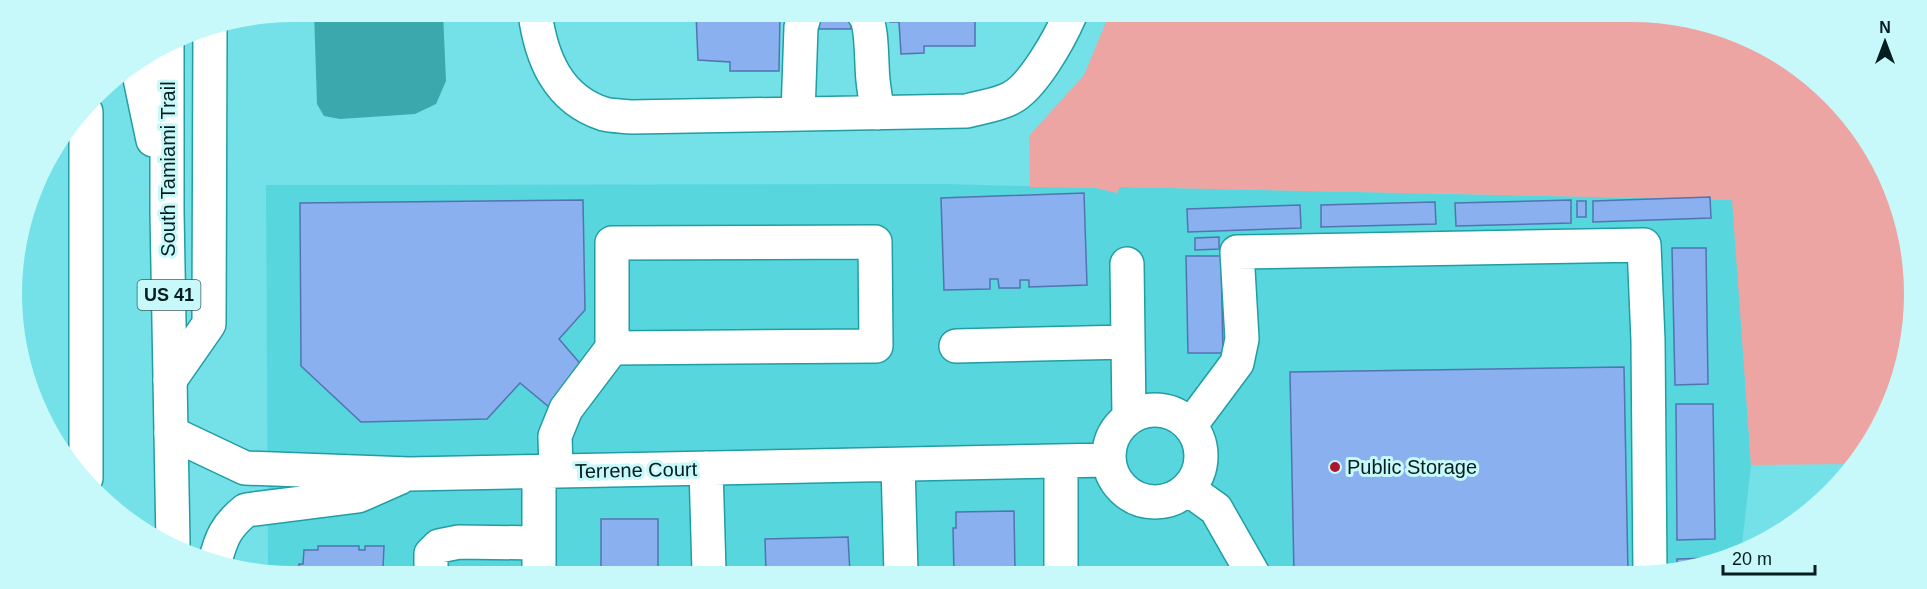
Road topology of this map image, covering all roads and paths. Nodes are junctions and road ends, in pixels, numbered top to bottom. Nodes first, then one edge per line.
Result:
1 (536, 22) edge
2 (803, 22) edge
3 (868, 22) edge
4 (1067, 22) edge
5 (210, 36) edge
6 (167, 54) edge
7 (139, 72) edge
8 (879, 113) junction
9 (798, 114) junction
10 (86, 120) edge
11 (167, 212) junction
12 (1127, 264) dead end
13 (1128, 342) junction
14 (956, 346) dead end
15 (612, 348) junction
16 (170, 380) junction
17 (1129, 418) junction
18 (1190, 426) junction
19 (171, 433) junction
20 (1108, 460) junction
21 (1061, 462) junction
22 (898, 465) junction
23 (706, 468) junction
24 (86, 469) edge
25 (547, 472) junction
26 (409, 474) junction
27 (1188, 489) junction
28 (173, 537) edge
29 (217, 555) edge
30 (539, 557) edge
31 (431, 566) edge
32 (709, 566) edge
33 (901, 566) edge
34 (1061, 566) edge
35 (1248, 566) edge
36 (1650, 566) edge

1 - 9 street
2 - 9 street
3 - 8 street
4 - 8 street
5 - 16 street
6 - 11 street, South Tamiami Trail / US 41
7 - 11 street
8 - 9 street
10 - 24 street
11 - 16 street, South Tamiami Trail / US 41
12 - 13 street
13 - 14 street
13 - 17 street
15 - 15 street
15 - 25 street
16 - 19 street, South Tamiami Trail / US 41
17 - 18 street
17 - 20 street
18 - 27 street
18 - 36 street
19 - 26 street, Terrene Court
19 - 28 street, South Tamiami Trail / US 41
20 - 21 street, Terrene Court
20 - 27 street
21 - 22 street, Terrene Court
21 - 34 street
22 - 23 street, Terrene Court
22 - 33 street
23 - 25 street, Terrene Court
23 - 32 street
25 - 26 street, Terrene Court
25 - 30 street
26 - 29 street
27 - 35 street
30 - 31 street

